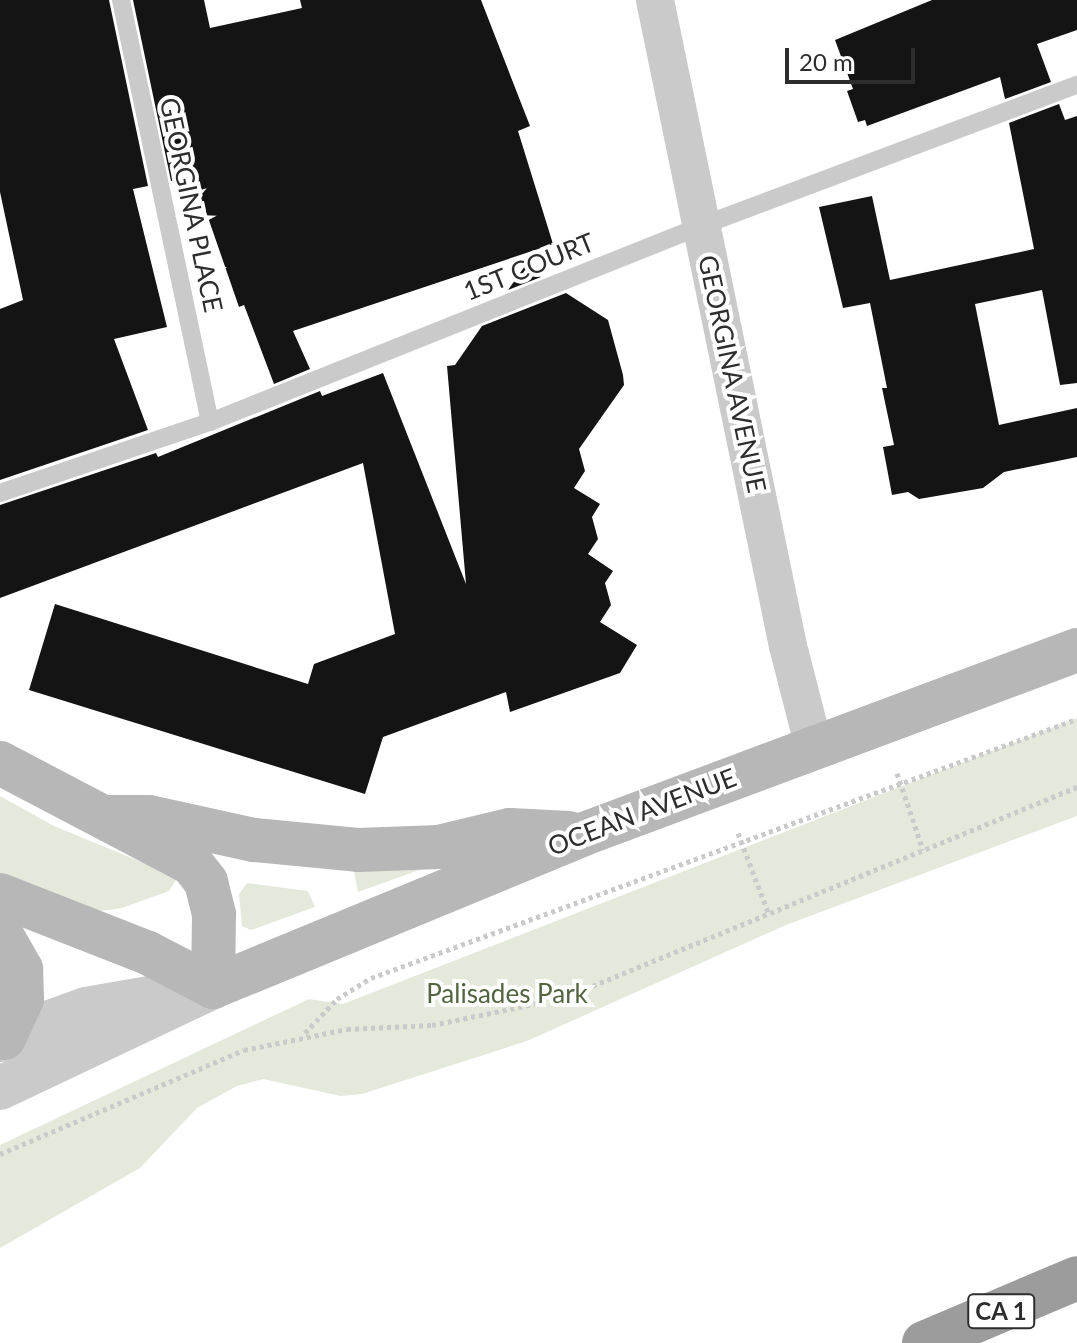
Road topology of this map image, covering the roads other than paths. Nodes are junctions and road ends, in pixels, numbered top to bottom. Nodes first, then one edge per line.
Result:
1 (121, 0) edge
2 (655, 0) edge
3 (1077, 85) edge
4 (701, 226) junction
5 (210, 422) junction
6 (0, 493) edge
7 (1077, 650) edge
8 (814, 747) junction
9 (0, 763) edge
10 (104, 817) junction
11 (584, 834) junction
12 (0, 895) edge
13 (0, 932) edge
14 (213, 987) junction
15 (2, 1039) edge
16 (0, 1088) edge
17 (1077, 1278) edge
18 (924, 1343) edge

1 - 5 lane, GEORGINA PLACE
2 - 4 street, GEORGINA AVENUE
3 - 4 lane, 1ST COURT
4 - 5 lane, 1ST COURT
4 - 8 street, GEORGINA AVENUE
5 - 6 lane, 1ST COURT
7 - 8 main road, OCEAN AVENUE
8 - 11 main road, OCEAN AVENUE
9 - 10 main road
10 - 11 main road
10 - 14 main road
11 - 14 main road, OCEAN AVENUE
12 - 14 main road
13 - 15 main road
14 - 15 street, OCEAN AVENUE
14 - 16 street, OCEAN AVENUE
17 - 18 highway, CA 1

